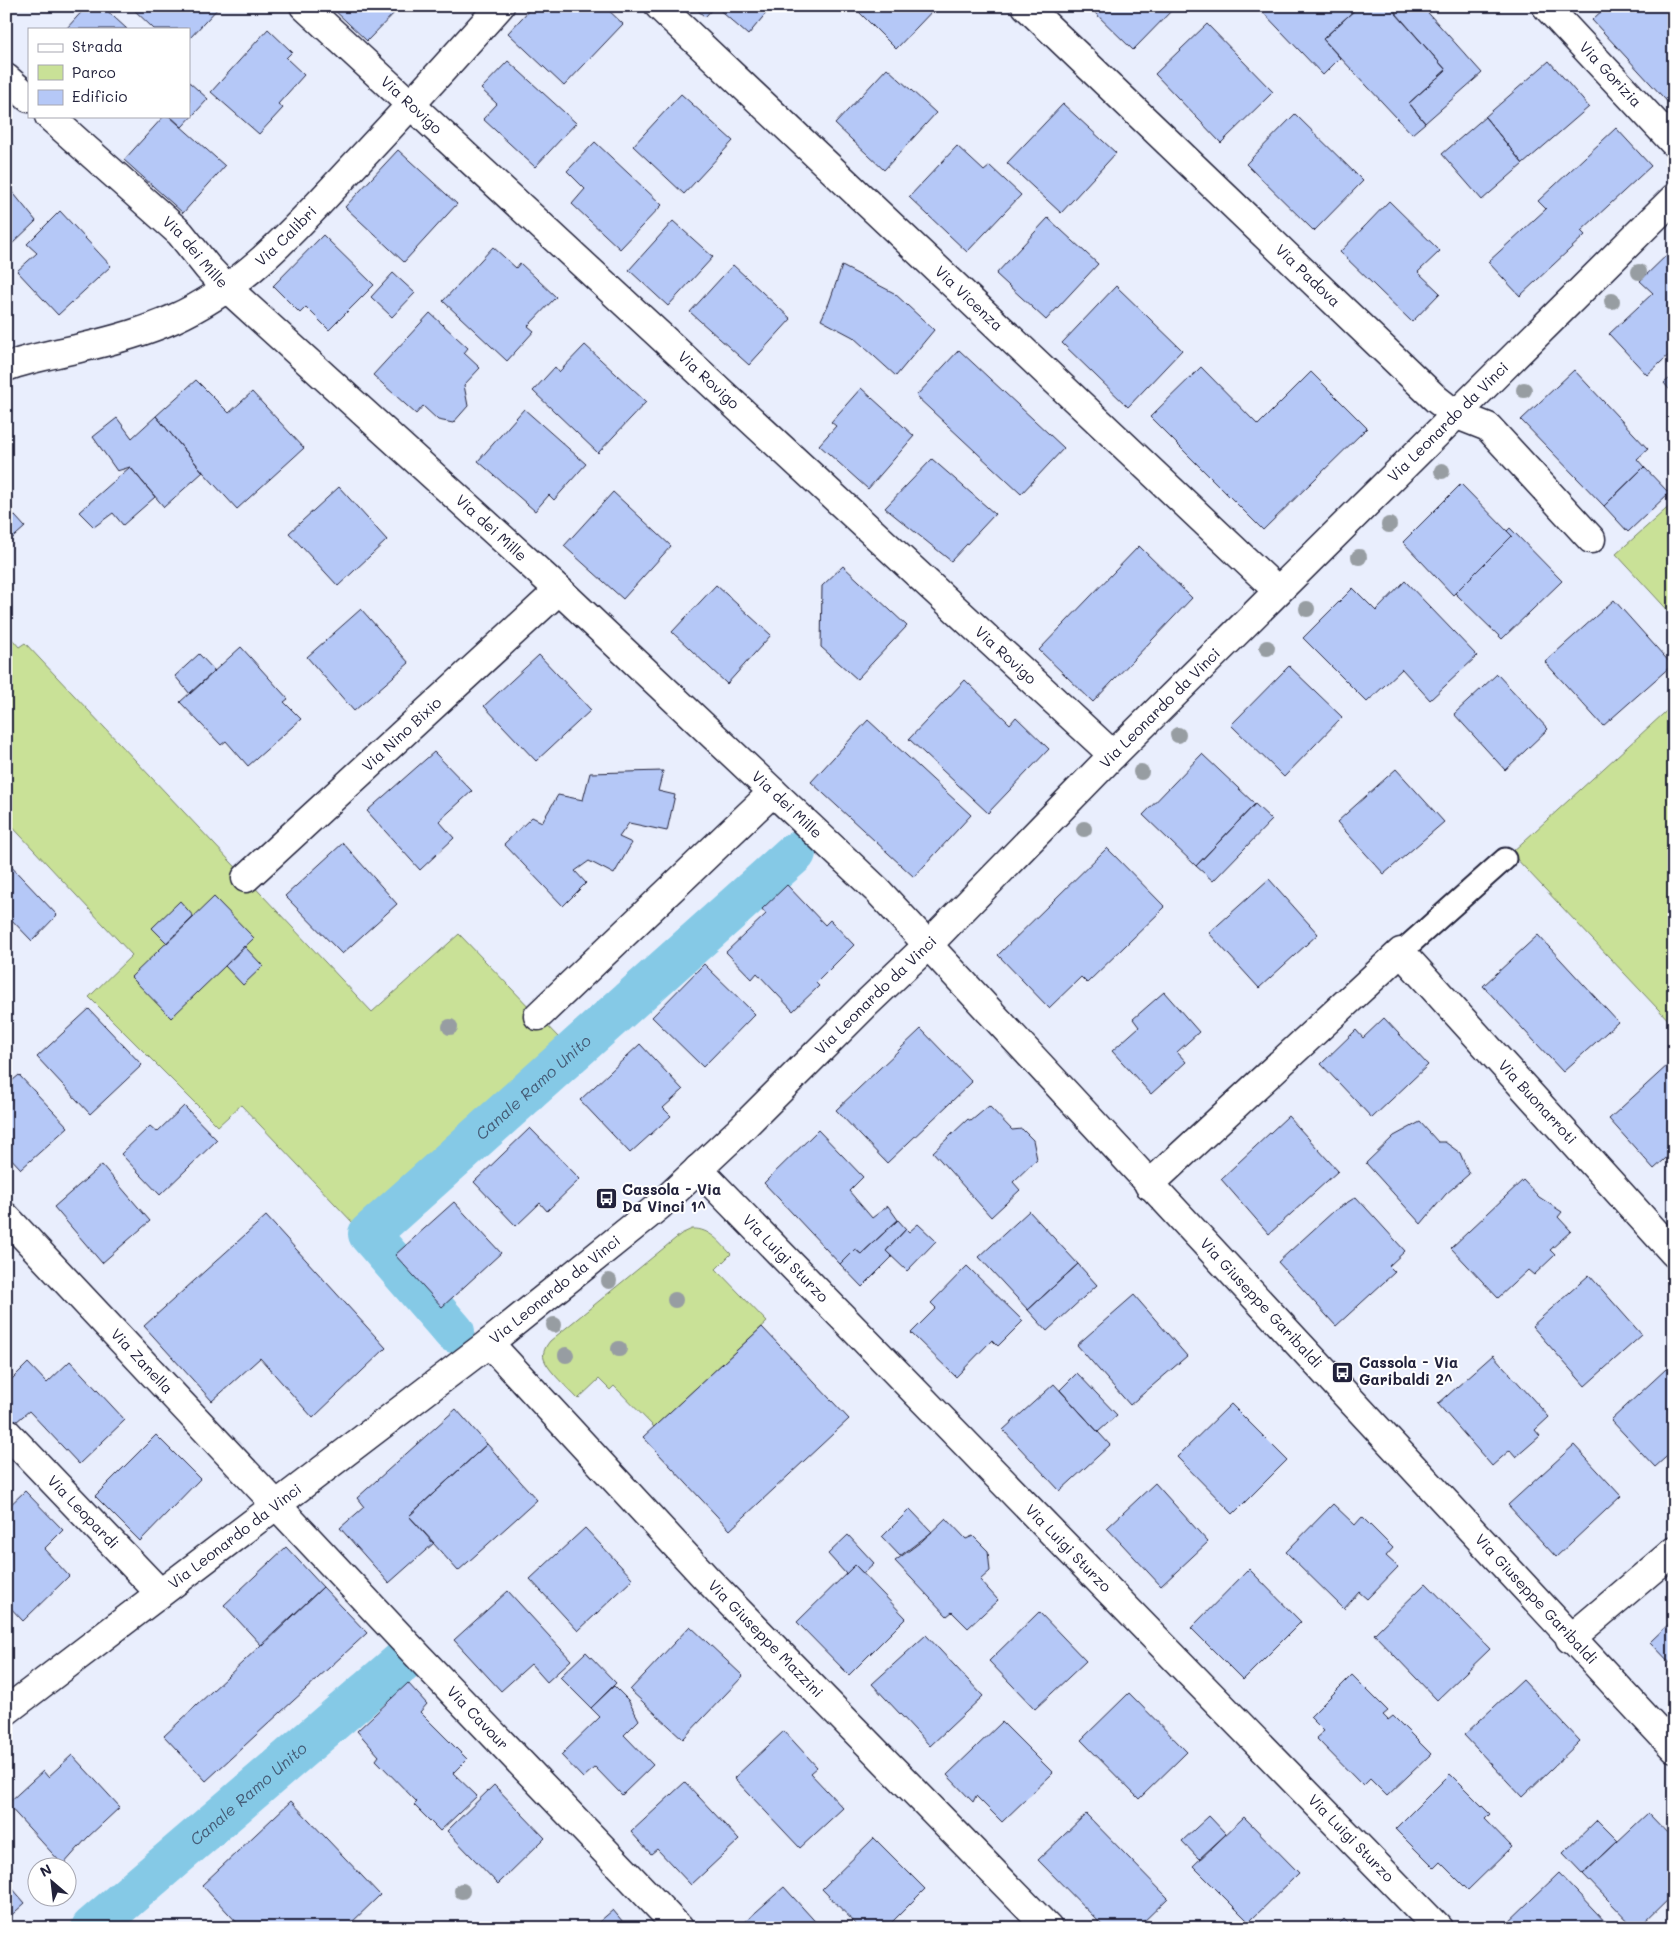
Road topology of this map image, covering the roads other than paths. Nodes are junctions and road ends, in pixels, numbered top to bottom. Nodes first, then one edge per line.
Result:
1 (304, 6) edge
2 (500, 6) edge
3 (659, 6) edge
4 (1026, 6) edge
5 (1546, 6) edge
6 (6, 78) edge
7 (28, 97) edge
8 (411, 105) junction
9 (51, 118) edge
10 (1674, 143) edge
11 (1674, 198) edge
12 (227, 288) junction
13 (6, 367) edge
14 (1455, 414) junction
15 (1591, 539) dead end
16 (559, 590) junction
17 (1278, 591) junction
18 (1114, 755) junction
19 (773, 792) junction
20 (1505, 859) dead end
21 (246, 878) dead end
22 (928, 944) junction
23 (1401, 952) junction
24 (538, 1016) dead end
25 (698, 1169) junction
26 (1149, 1185) junction
27 (6, 1217) edge
28 (1674, 1252) edge
29 (489, 1343) junction
30 (6, 1432) edge
31 (277, 1505) junction
32 (1674, 1552) edge
33 (160, 1593) junction
34 (1570, 1639) junction
35 (6, 1711) edge
36 (1674, 1748) edge
37 (679, 1928) edge
38 (1048, 1928) edge
39 (1438, 1928) edge

1 - 8 street, Via Rovigo
2 - 8 street, Via Calibri
3 - 17 street, Via Vicenza
4 - 14 street, Via Padova
5 - 10 street, Via Gorizia
6 - 7 street
8 - 12 street, Via Calibri
8 - 18 street, Via Rovigo
9 - 12 street, Via dei Mille
11 - 14 street, Via Leonardo da Vinci
12 - 13 street, Via Calibri
12 - 16 street, Via dei Mille
14 - 15 street, Via Padova
14 - 17 street, Via Leonardo da Vinci
16 - 19 street, Via dei Mille
16 - 21 street, Via Nino Bixio
17 - 18 street, Via Leonardo da Vinci
18 - 22 street, Via Leonardo da Vinci
19 - 22 street, Via dei Mille
19 - 24 street
20 - 23 lane
22 - 25 street, Via Leonardo da Vinci
22 - 26 street, Via Giuseppe Garibaldi
23 - 26 street
23 - 28 street, Via Buonarroti
25 - 29 street, Via Leonardo da Vinci
25 - 39 street, Via Luigi Sturzo
26 - 34 street, Via Giuseppe Garibaldi
27 - 31 street, Via Zanella
29 - 31 street, Via Leonardo da Vinci
29 - 38 street, Via Giuseppe Mazzini
30 - 33 street, Via Leopardi
31 - 33 street, Via Leonardo da Vinci
31 - 37 street, Via Cavour
32 - 34 street
33 - 35 street, Via Leonardo da Vinci
34 - 36 street, Via Giuseppe Garibaldi

